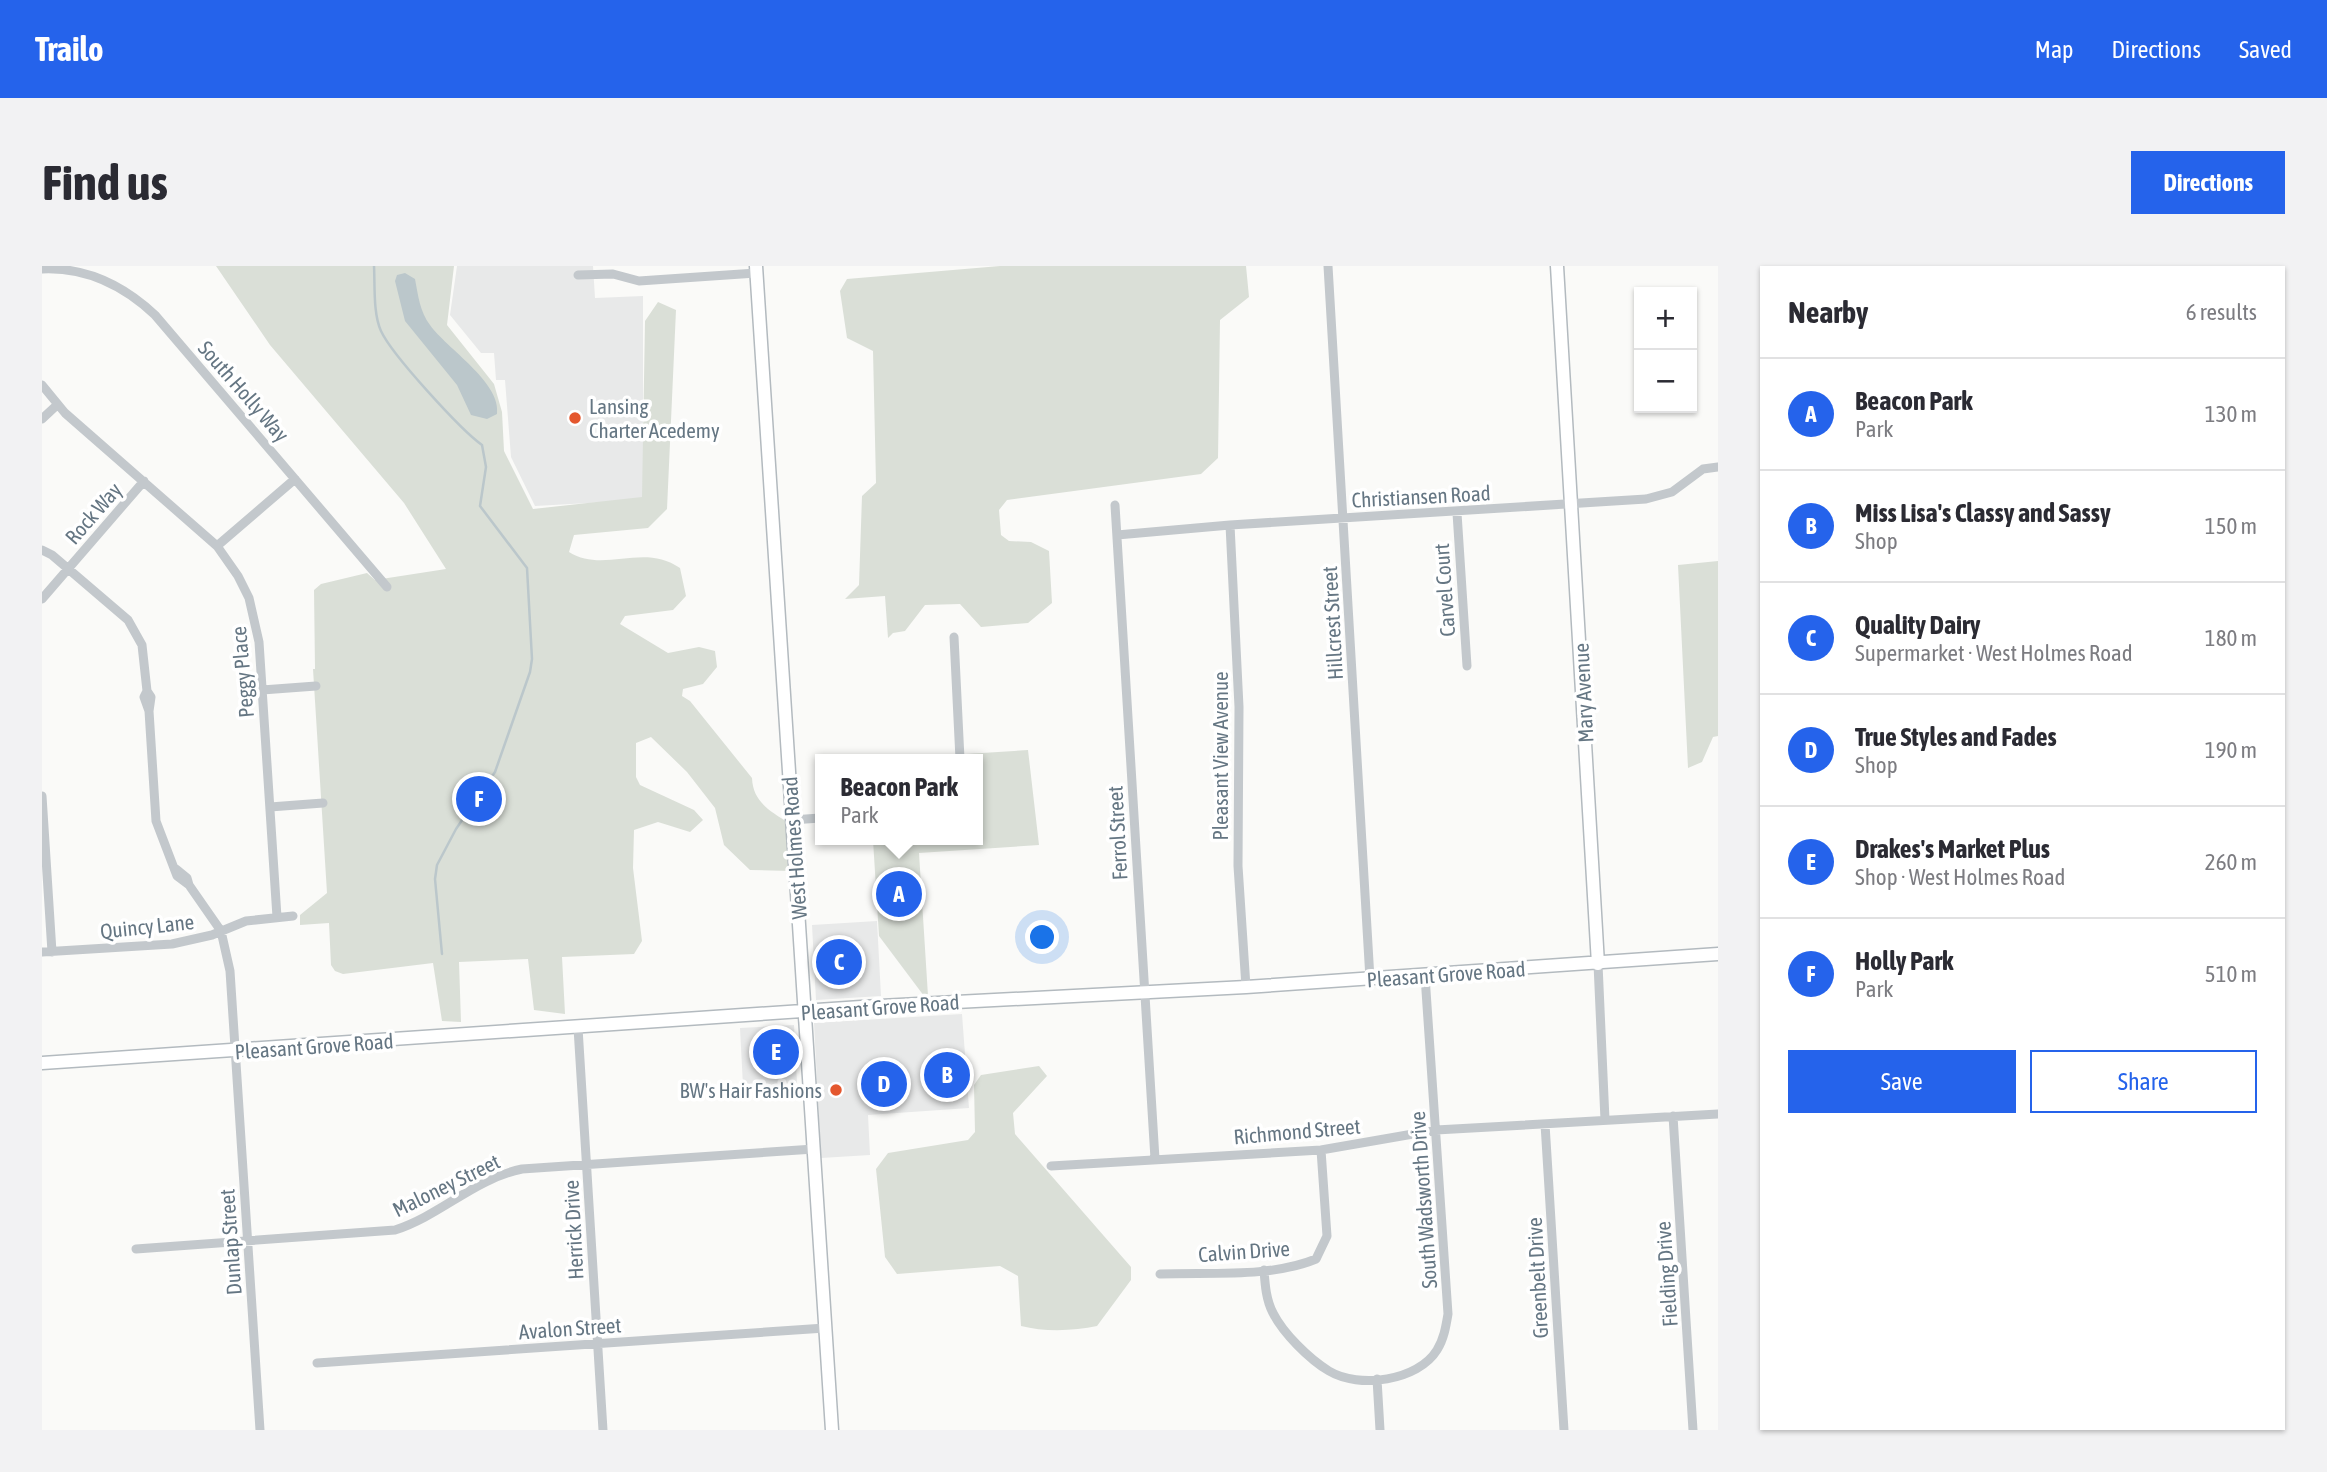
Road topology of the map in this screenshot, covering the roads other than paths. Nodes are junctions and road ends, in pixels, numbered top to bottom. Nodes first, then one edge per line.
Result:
1 (1328, 266) edge
2 (1557, 266) edge
3 (42, 268) edge
4 (756, 269) edge
5 (578, 275) dead end
6 (42, 385) edge
7 (57, 405) junction
8 (42, 419) edge
9 (1718, 467) edge
10 (295, 478) junction
11 (144, 481) junction
12 (1572, 504) junction
13 (1115, 505) dead end
14 (1457, 513) junction
15 (1344, 518) junction
16 (1230, 525) junction
17 (1117, 535) junction
18 (217, 546) junction
19 (42, 550) edge
20 (68, 568) junction
21 (387, 587) dead end
22 (42, 599) edge
23 (954, 637) dead end
24 (1467, 666) dead end
25 (316, 686) dead end
26 (262, 690) junction
27 (960, 754) edge
28 (42, 796) edge
29 (323, 803) dead end
30 (270, 807) junction
31 (815, 818) edge
32 (792, 820) junction
33 (293, 916) dead end
34 (277, 917) junction
35 (221, 931) junction
36 (47, 952) edge
37 (1718, 954) edge
38 (1598, 964) junction
39 (1425, 976) junction
40 (1370, 979) junction
41 (1246, 987) junction
42 (1144, 991) junction
43 (804, 1011) junction
44 (578, 1028) junction
45 (235, 1051) junction
46 (42, 1063) edge
47 (1718, 1114) edge
48 (1673, 1116) junction
49 (1605, 1120) junction
50 (1545, 1124) junction
51 (1436, 1130) junction
52 (814, 1149) junction
53 (1321, 1150) junction
54 (1155, 1159) junction
55 (586, 1165) junction
56 (1051, 1166) dead end
57 (248, 1241) junction
58 (136, 1249) dead end
59 (1264, 1270) junction
60 (1160, 1274) dead end
61 (825, 1328) junction
62 (597, 1343) junction
63 (317, 1363) dead end
64 (1377, 1379) junction
65 (260, 1430) edge
66 (603, 1430) edge
67 (832, 1430) edge
68 (1380, 1430) edge
69 (1563, 1430) edge
70 (1693, 1430) edge

1 - 15 street, Hillcrest Street
2 - 12 street, Mary Avenue
3 - 10 street, South Holly Way
4 - 5 street
4 - 32 street, West Holmes Road
6 - 7 street, Peggy Place
7 - 8 street
7 - 11 street, Peggy Place
9 - 12 street, Christiansen Road
10 - 18 street
10 - 21 street, South Holly Way
11 - 18 street, Peggy Place
11 - 20 street, Rock Way
12 - 14 street, Christiansen Road
12 - 38 street, Mary Avenue
13 - 17 street, Ferrol Street
14 - 15 street, Christiansen Road
14 - 24 street, Carvel Court
15 - 16 street, Christiansen Road
15 - 40 street, Hillcrest Street
16 - 17 street, Christiansen Road
16 - 41 street, Pleasant View Avenue
17 - 42 street, Ferrol Street
18 - 26 street, Peggy Place
19 - 20 street
20 - 22 street, Rock Way
20 - 35 street
23 - 27 street
25 - 26 street
26 - 30 street, Peggy Place
28 - 36 street
29 - 30 street
30 - 34 street, Peggy Place
31 - 32 street
32 - 43 street, West Holmes Road
33 - 34 street, Quincy Lane
34 - 35 street, Quincy Lane
35 - 36 street, Quincy Lane
35 - 45 street, Dunlap Street
37 - 38 street, Pleasant Grove Road
38 - 39 street, Pleasant Grove Road
38 - 49 street, Mary Avenue
39 - 40 street, Pleasant Grove Road
39 - 51 street, South Wadsworth Drive
40 - 41 street, Pleasant Grove Road
41 - 42 street, Pleasant Grove Road
42 - 43 street, Pleasant Grove Road
42 - 54 street, Ferrol Street
43 - 44 street, Pleasant Grove Road
43 - 52 street, West Holmes Road
44 - 45 street, Pleasant Grove Road
44 - 55 street, Herrick Drive
45 - 46 street, Pleasant Grove Road
45 - 57 street, Dunlap Street
47 - 48 street
48 - 49 street
48 - 70 street, Fielding Drive
49 - 50 street, Richmond Street
50 - 51 street, Richmond Street
50 - 69 street, Greenbelt Drive
51 - 53 street, Richmond Street
51 - 64 street, South Wadsworth Drive
52 - 55 street, Maloney Street
52 - 61 street, West Holmes Road
53 - 54 street, Richmond Street
53 - 59 street, Calvin Drive
54 - 56 street, Richmond Street
55 - 57 street, Maloney Street
55 - 62 street, Herrick Drive
57 - 58 street, Maloney Street
57 - 65 street, Dunlap Street
59 - 60 street, Calvin Drive
59 - 64 street, South Wadsworth Drive
61 - 62 street, Avalon Street
61 - 67 street, West Holmes Road
62 - 63 street, Avalon Street
62 - 66 street, Herrick Drive
64 - 68 street

